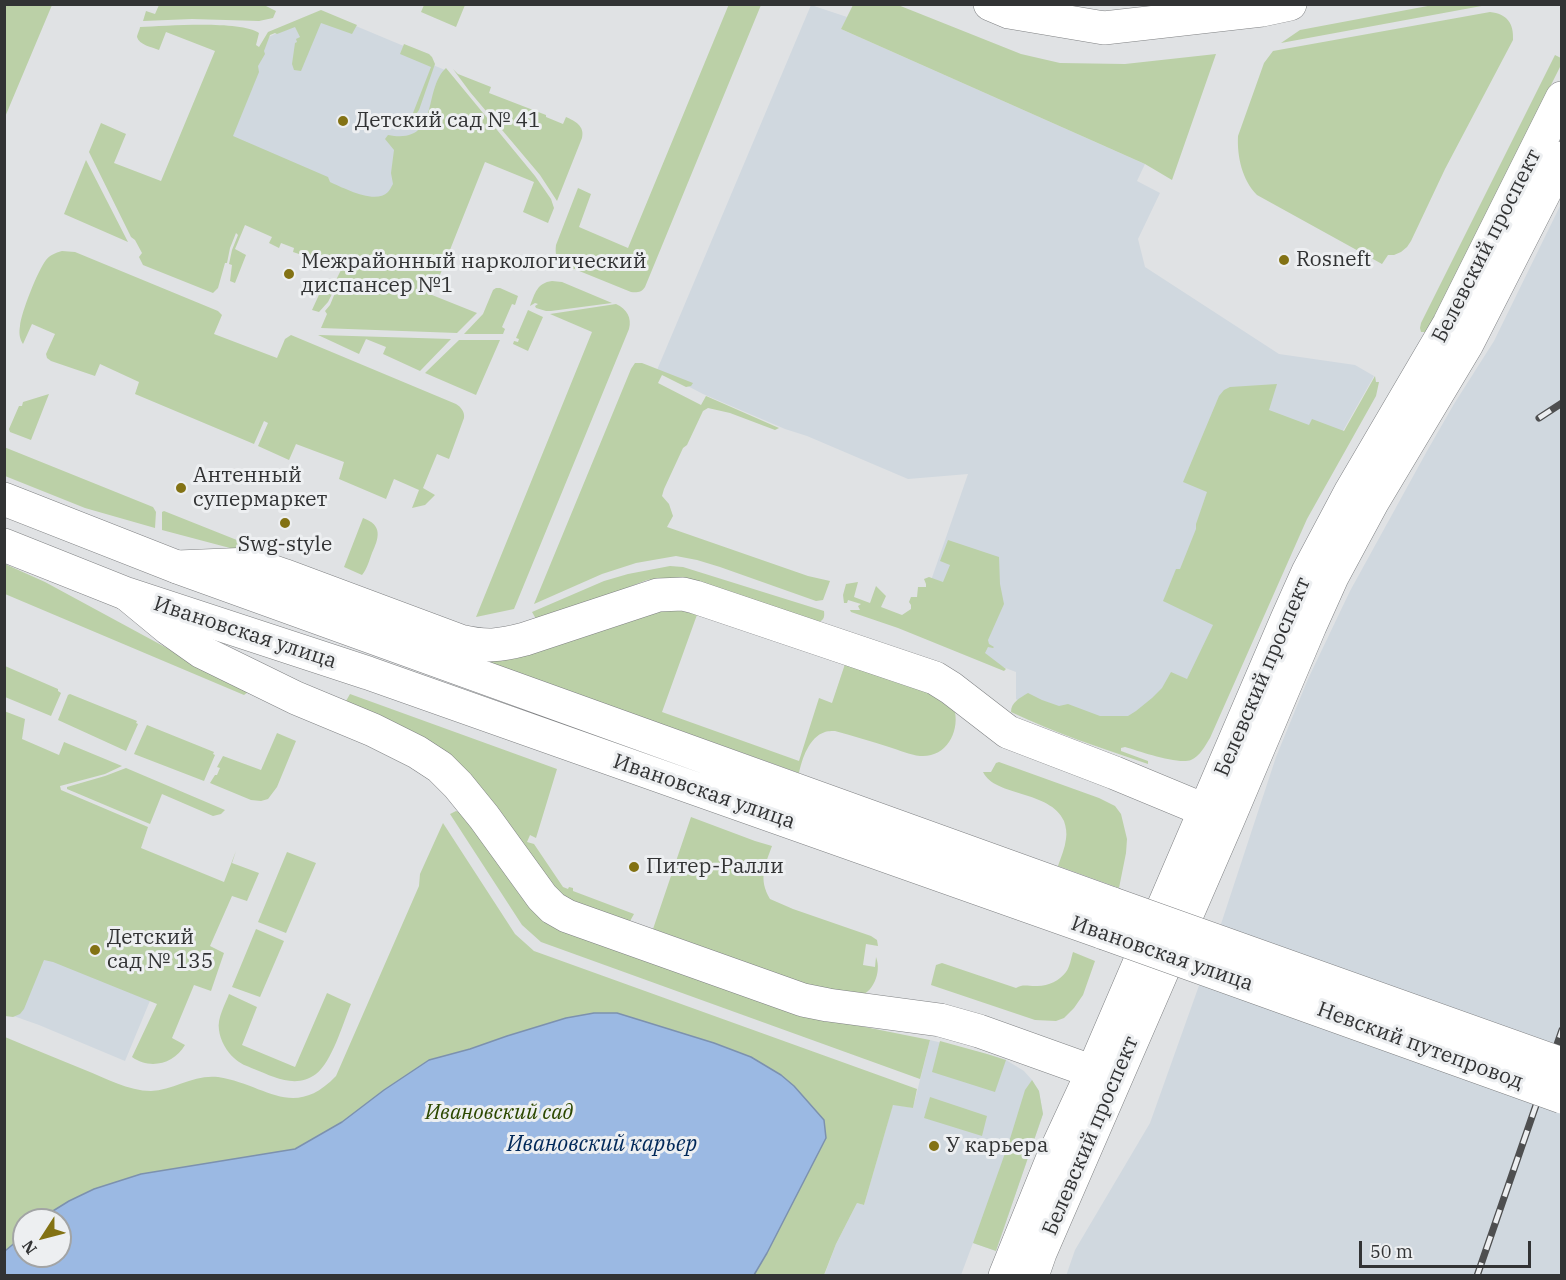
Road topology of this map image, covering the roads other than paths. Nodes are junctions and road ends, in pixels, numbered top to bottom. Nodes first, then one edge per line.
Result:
1 (990, 4) edge
2 (1290, 4) edge
3 (1562, 98) edge
4 (1562, 158) edge
5 (4, 499) edge
6 (4, 544) edge
7 (177, 567) junction
8 (127, 594) junction
9 (312, 655) junction
10 (296, 698) junction
11 (1216, 816) junction
12 (1108, 919) junction
13 (1285, 982) junction
14 (1562, 1064) edge
15 (1104, 1076) junction
16 (1562, 1097) edge
17 (1005, 1275) edge
18 (1032, 1275) edge

1 - 2 street
3 - 11 street, Белевский проспект
4 - 11 street, Белевский проспект
5 - 7 street, Ивановская улица
6 - 8 street, Ивановская улица
7 - 11 street, Ивановская улица
7 - 12 street, Ивановская улица
8 - 9 street, Ивановская улица
8 - 10 street, Ивановская улица
9 - 10 street
9 - 12 street, Ивановская улица
10 - 15 street, Ивановская улица
11 - 15 street, Белевский проспект
12 - 13 street, Ивановская улица, bridge
13 - 14 street, Невский путепровод, bridge
13 - 16 street, Невский путепровод, bridge
15 - 17 street, Белевский проспект
15 - 18 street, Белевский проспект

